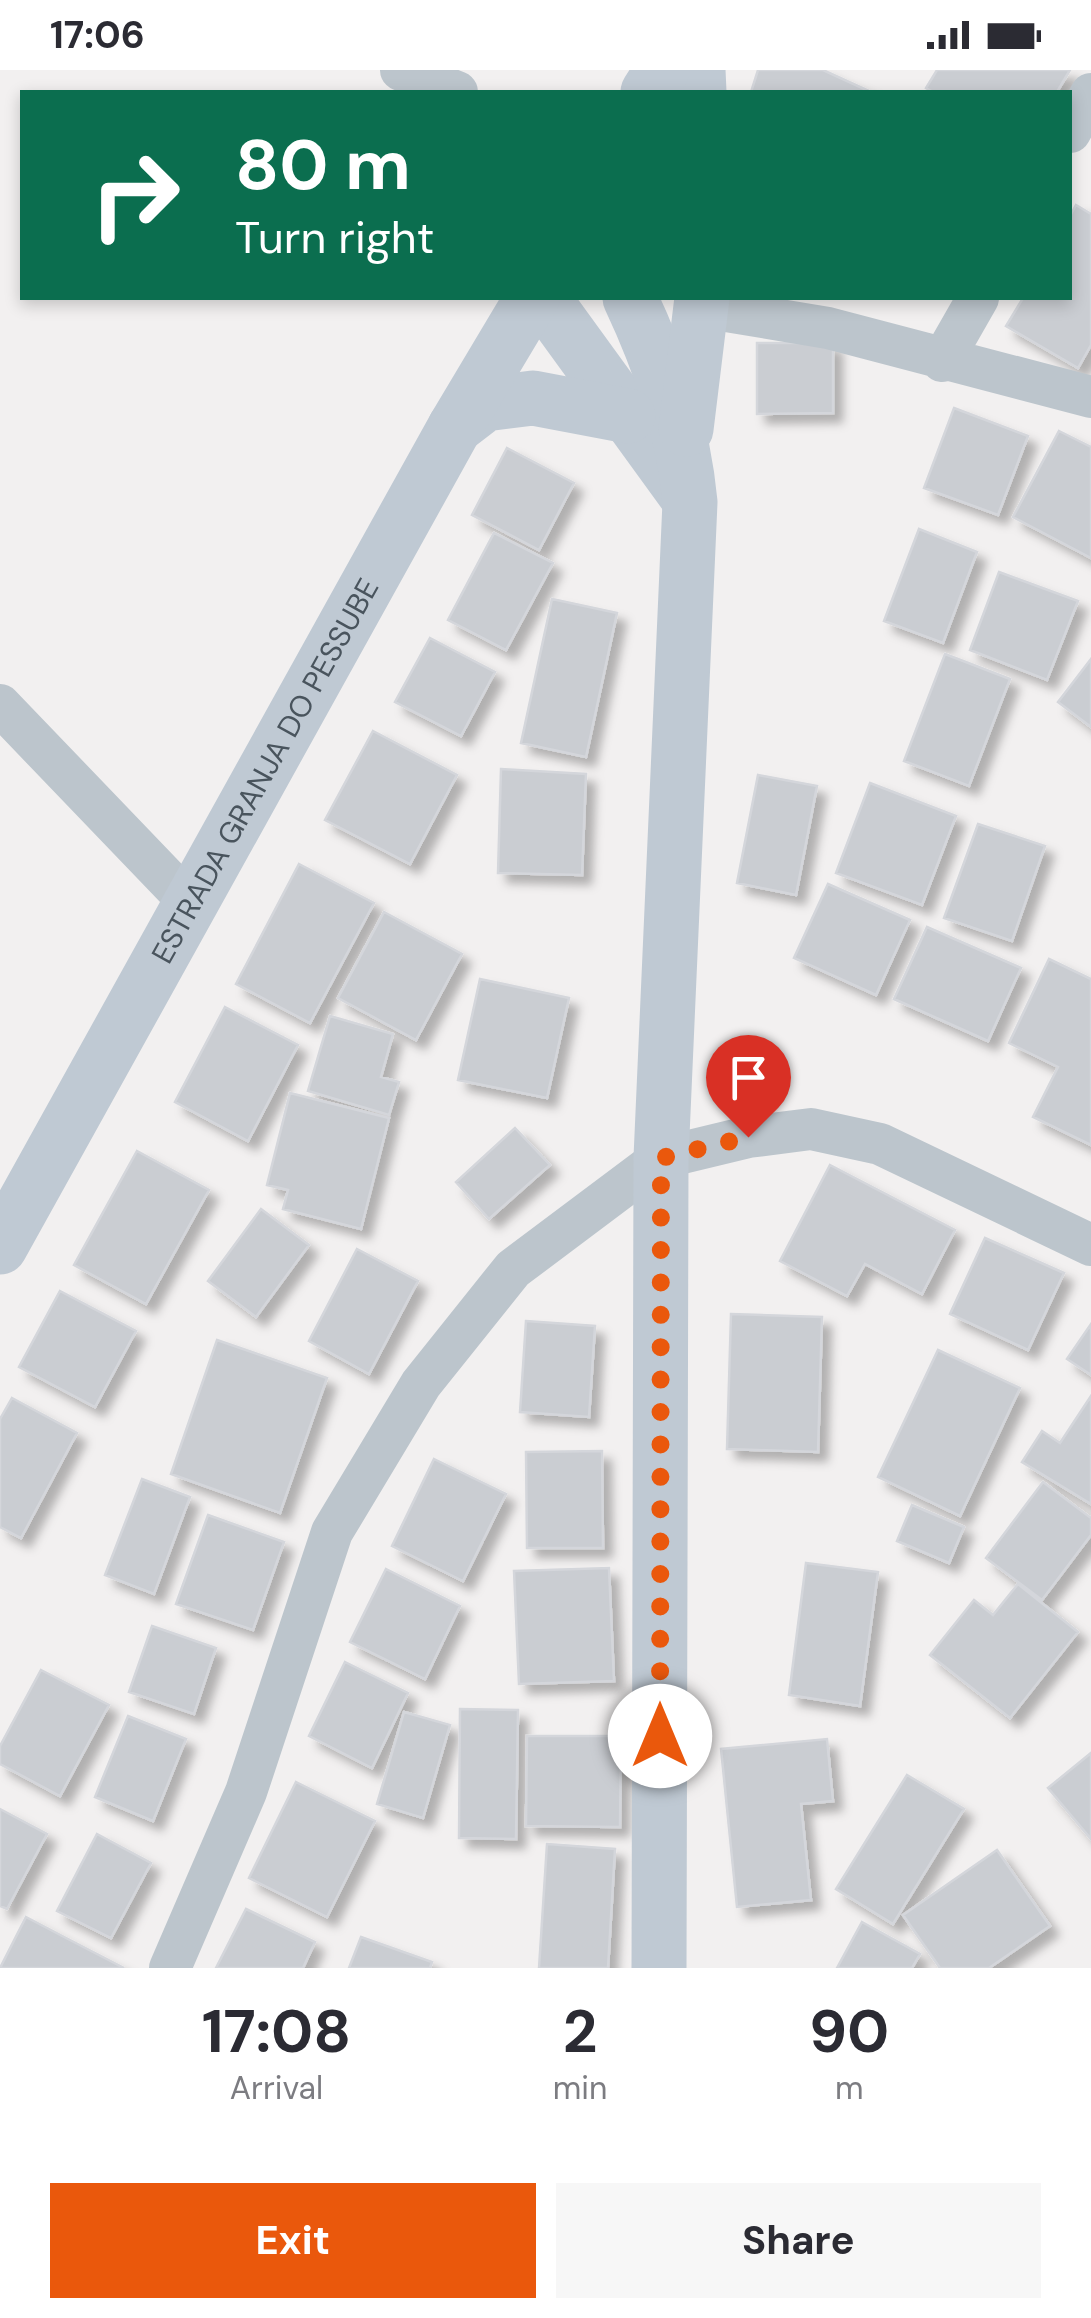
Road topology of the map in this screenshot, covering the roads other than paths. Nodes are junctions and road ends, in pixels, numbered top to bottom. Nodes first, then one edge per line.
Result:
1 (401, 70) edge
2 (452, 90) edge
3 (1091, 94) edge
4 (1072, 128) edge
5 (531, 300) edge
6 (543, 300) edge
7 (631, 300) edge
8 (977, 300) edge
9 (702, 302) edge
10 (942, 361) junction
11 (1091, 397) edge
12 (628, 416) junction
13 (455, 426) junction
14 (684, 442) junction
15 (690, 502) junction
16 (0, 705) edge
17 (192, 905) junction
18 (661, 1158) junction
19 (1091, 1245) edge
20 (0, 1247) edge
21 (170, 1968) edge
22 (659, 1968) edge

1 - 2 street
3 - 4 street
5 - 13 street, ESTRADA GRANJA DO PESSUBE
6 - 12 street
7 - 14 street
8 - 10 street
9 - 10 street
9 - 14 street
10 - 11 street
12 - 13 street
12 - 15 street
13 - 17 street, ESTRADA GRANJA DO PESSUBE
14 - 15 street
15 - 18 street
16 - 17 street
17 - 20 street, ESTRADA GRANJA DO PESSUBE
18 - 19 street
18 - 21 street
18 - 22 street

